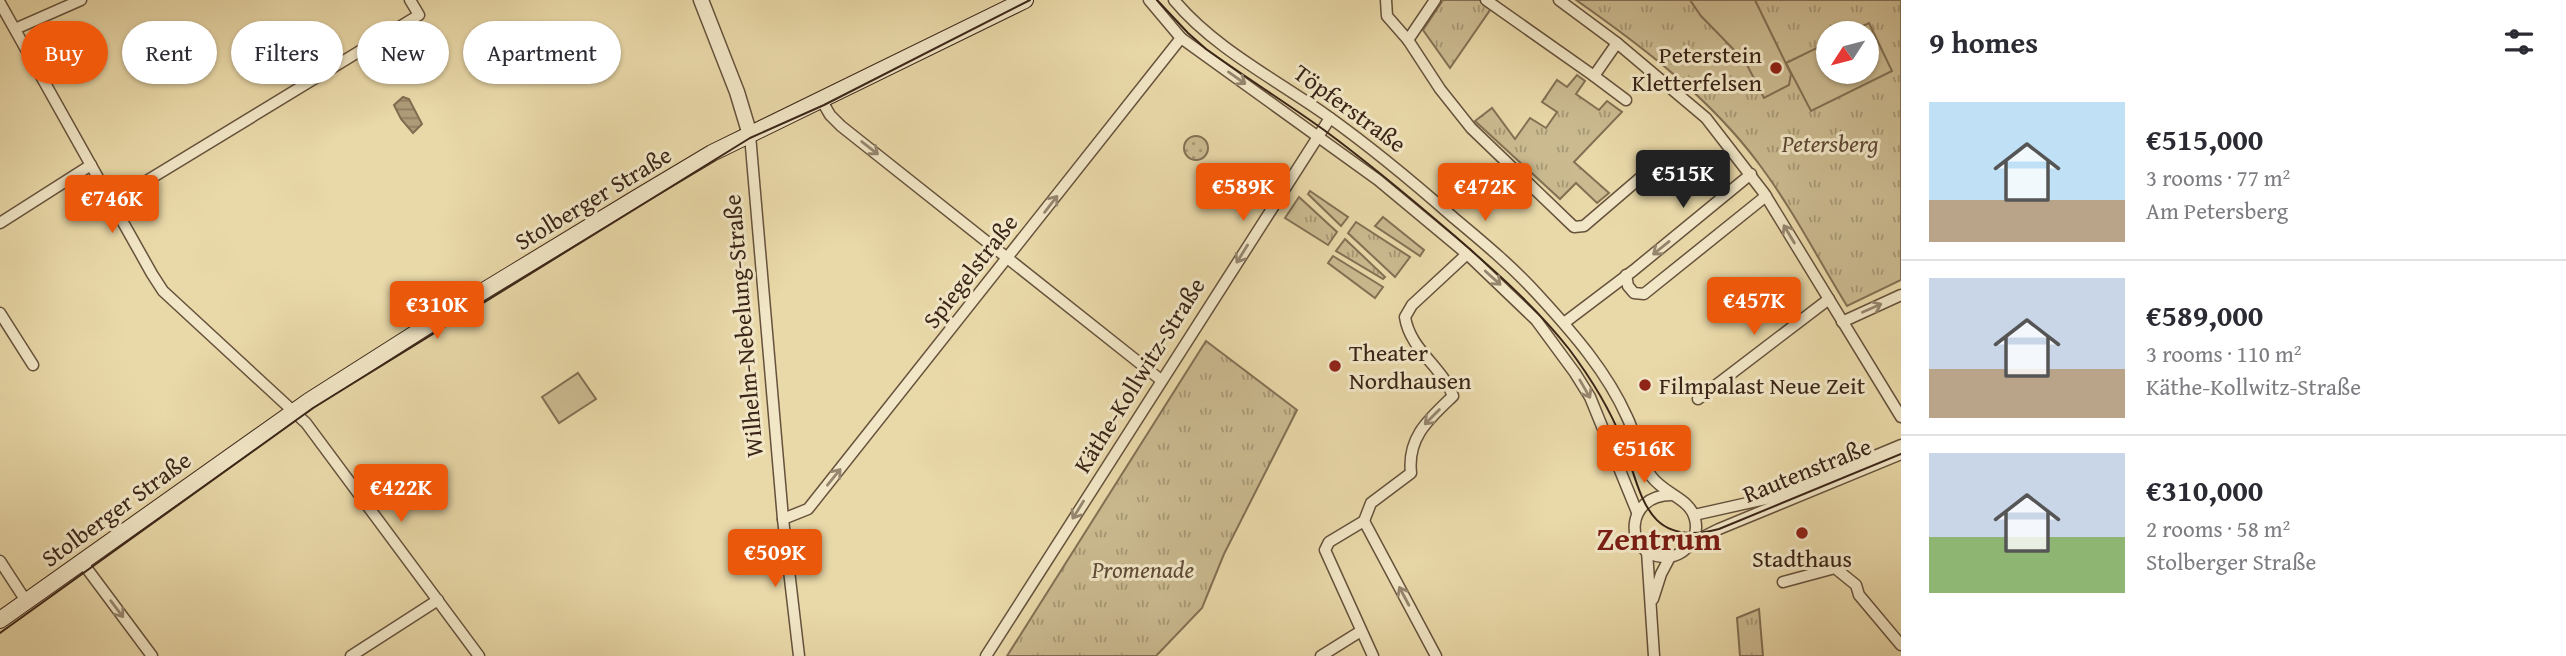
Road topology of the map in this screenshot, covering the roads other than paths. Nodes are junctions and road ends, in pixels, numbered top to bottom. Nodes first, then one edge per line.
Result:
1 (81, 0) edge
2 (410, 0) edge
3 (701, 0) edge
4 (1025, 0) edge
5 (1149, 0) edge
6 (1174, 0) edge
7 (1386, 0) edge
8 (1435, 0) edge
9 (1486, 0) edge
10 (1559, 0) edge
11 (0, 3) edge
12 (15, 29) junction
13 (1181, 38) junction
14 (1408, 40) junction
15 (1617, 43) junction
16 (1594, 76) junction
17 (1626, 100) dead end
18 (821, 101) junction
19 (1330, 118) junction
20 (1318, 134) junction
21 (750, 135) junction
22 (1665, 164) dead end
23 (91, 165) junction
24 (1751, 174) junction
25 (1766, 196) junction
26 (112, 202) junction
27 (0, 223) edge
28 (1467, 254) junction
29 (1008, 258) junction
30 (1626, 275) junction
31 (1901, 295) edge
32 (1829, 299) junction
33 (0, 313) edge
34 (1842, 322) junction
35 (1564, 323) junction
36 (33, 365) dead end
37 (1161, 380) junction
38 (1698, 399) dead end
39 (296, 412) junction
40 (1901, 417) edge
41 (1901, 444) edge
42 (1901, 454) edge
43 (1671, 495) junction
44 (1637, 512) junction
45 (1694, 515) junction
46 (783, 519) junction
47 (1364, 521) junction
48 (1691, 543) junction
49 (1647, 551) junction
50 (1670, 557) junction
51 (0, 561) edge
52 (82, 562) junction
53 (1783, 582) dead end
54 (438, 600) junction
55 (26, 601) junction
56 (1650, 610) junction
57 (0, 620) edge
58 (1361, 631) junction
59 (1901, 645) edge
60 (152, 656) edge
61 (351, 656) edge
62 (479, 656) edge
63 (799, 656) edge
64 (986, 656) edge
65 (1321, 656) edge
66 (1373, 656) edge
67 (1436, 656) edge
68 (1654, 656) edge

1 - 12 street
2 - 26 street
3 - 21 street, Wilhelm-Nebelung-Straße
4 - 18 main road, Stolberger Straße
5 - 13 street, Töpferstraße
6 - 19 street, Töpferstraße
7 - 14 street
8 - 14 street
9 - 16 street
10 - 15 street
11 - 12 street
12 - 23 street
13 -> 20 street, Töpferstraße
29 -> 13 street, Spiegelstraße
14 - 22 street
15 - 16 street
15 - 24 street
16 - 17 street
18 - 21 main road, Stolberger Straße
18 -> 29 street
19 - 20 street, Käthe-Kollwitz-Straße
19 - 35 street, Töpferstraße
20 - 28 street, Töpferstraße
20 -> 37 street, Käthe-Kollwitz-Straße
21 - 39 main road, Stolberger Straße
21 - 46 street, Wilhelm-Nebelung-Straße
23 - 26 street
23 - 27 street
24 - 25 street
24 -> 30 street
25 - 30 street
32 -> 25 street
26 - 39 street
28 -> 44 street, Töpferstraße
28 -> 47 street
29 - 37 street
46 -> 29 street, Spiegelstraße
30 - 35 street
34 -> 31 street
32 - 34 street
32 - 38 street
33 - 36 street
34 - 40 street
35 - 43 street, Töpferstraße
37 -> 64 street, Käthe-Kollwitz-Straße
39 - 52 main road, Stolberger Straße
39 - 54 street
41 - 45 street, Rautenstraße
42 - 48 street, Rautenstraße
43 - 44 street
43 - 45 street
44 - 49 street
45 - 48 street
46 - 63 street, Wilhelm-Nebelung-Straße
47 - 58 street
67 -> 47 street
48 - 50 street
49 - 50 street
49 - 56 street
50 - 56 street
51 - 55 street
52 - 55 main road, Stolberger Straße
52 -> 60 street
53 - 59 street
54 - 61 street
54 - 62 street
55 - 57 main road, Stolberger Straße
56 - 68 street
58 - 65 street
58 - 66 street

